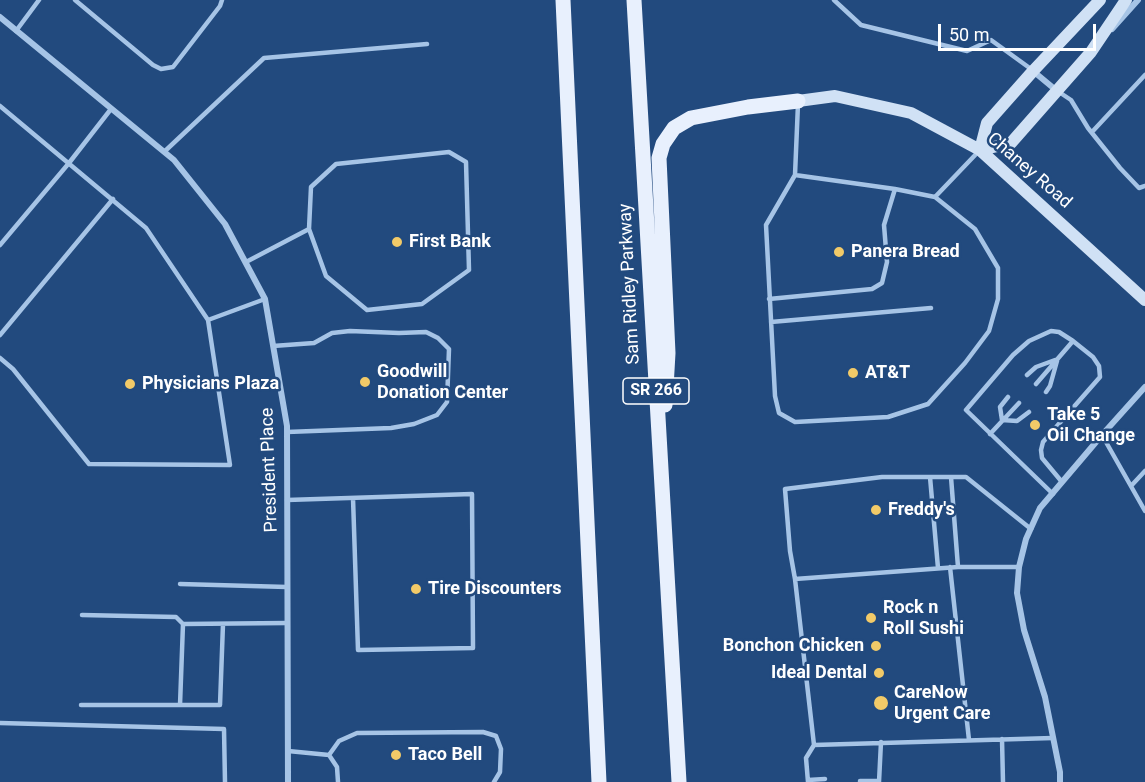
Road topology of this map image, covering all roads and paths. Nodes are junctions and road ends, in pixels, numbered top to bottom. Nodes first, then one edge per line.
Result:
1 (39, 0) edge
2 (75, 0) edge
3 (222, 0) edge
4 (563, 0) edge
5 (633, 0) edge
6 (834, 0) edge
7 (1100, 0) edge
8 (1126, 0) edge
9 (1138, 0) edge
10 (0, 18) edge
11 (16, 31) junction
12 (427, 44) dead end
13 (1091, 52) junction
14 (1034, 70) junction
15 (1145, 75) edge
16 (1057, 91) junction
17 (798, 101) junction
18 (0, 106) edge
19 (111, 109) junction
20 (1092, 132) junction
21 (980, 150) junction
22 (164, 152) junction
23 (69, 163) junction
24 (795, 175) junction
25 (1145, 186) edge
26 (895, 189) junction
27 (935, 196) junction
28 (113, 199) junction
29 (309, 229) junction
30 (0, 246) edge
31 (246, 262) junction
32 (265, 299) junction
33 (770, 299) junction
34 (1145, 300) edge
35 (931, 308) dead end
36 (208, 320) junction
37 (771, 322) junction
38 (0, 335) edge
39 (1073, 341) junction
40 (273, 346) junction
41 (0, 358) edge
42 (1058, 359) junction
43 (1027, 375) dead end
44 (1036, 384) dead end
45 (1145, 387) edge
46 (1046, 392) dead end
47 (1008, 397) dead end
48 (1019, 403) dead end
49 (1029, 412) dead end
50 (1002, 420) junction
51 (287, 432) junction
52 (990, 434) junction
53 (1102, 435) junction
54 (1145, 471) edge
55 (661, 476) junction
56 (930, 477) junction
57 (951, 477) junction
58 (1062, 483) junction
59 (1131, 486) junction
60 (1053, 494) junction
61 (353, 498) junction
62 (287, 500) junction
63 (1145, 511) edge
64 (1031, 529) junction
65 (950, 567) junction
66 (958, 567) junction
67 (1019, 567) junction
68 (938, 568) junction
69 (795, 579) junction
70 (180, 584) dead end
71 (287, 586) junction
72 (82, 615) dead end
73 (287, 623) junction
74 (183, 624) junction
75 (223, 624) junction
76 (81, 705) dead end
77 (180, 705) junction
78 (0, 723) edge
79 (1053, 738) junction
80 (1002, 739) junction
81 (969, 740) junction
82 (881, 742) junction
83 (814, 745) junction
84 (288, 751) junction
85 (329, 755) junction
86 (825, 779) dead end
87 (808, 781) edge
88 (860, 781) edge
89 (225, 782) edge
90 (288, 782) edge
91 (338, 782) edge
92 (494, 782) edge
93 (599, 782) edge
94 (679, 782) edge
95 (879, 782) edge
96 (1003, 782) edge
97 (1060, 782) edge

1 - 11 lane
2 - 3 lane
4 - 93 main road
5 - 55 main road, Sam Ridley Parkway / SR 266
6 - 14 lane
7 - 14 street
8 - 13 street
9 - 13 street
10 - 11 street, President Place
11 - 19 street, President Place
12 - 22 lane
13 - 16 street
14 - 16 street
14 - 21 street
15 - 20 lane
16 - 20 lane
16 - 21 street
17 - 21 street, Chaney Road
17 - 24 lane
17 - 55 main road
18 - 23 lane
19 - 22 street, President Place
19 - 23 lane
20 - 25 lane
21 - 27 lane
21 - 34 street, Chaney Road
22 - 31 street, President Place
23 - 28 lane
23 - 30 lane
24 - 26 lane
24 - 33 lane
26 - 27 lane
26 - 33 lane
27 - 37 lane
28 - 36 lane
28 - 38 lane
29 - 29 lane
29 - 31 lane
31 - 32 street, President Place
32 - 36 lane
32 - 40 street, President Place
33 - 37 lane
35 - 37 lane
36 - 41 lane
39 - 42 lane
39 - 52 lane
39 - 58 lane
40 - 51 street, President Place
40 - 51 lane
42 - 43 lane
42 - 44 lane
42 - 46 lane
45 - 53 street
47 - 50 lane
48 - 50 lane
49 - 50 lane
50 - 52 lane
51 - 62 street, President Place
52 - 60 lane
53 - 58 street
53 - 59 lane
54 - 59 lane
55 - 94 main road, Sam Ridley Parkway / SR 266
56 - 57 lane
56 - 68 lane
56 - 69 lane
57 - 64 lane
57 - 66 lane
58 - 60 street
59 - 63 lane
60 - 64 street
61 - 61 lane
61 - 62 lane
62 - 71 street, President Place
64 - 67 street
65 - 66 lane
65 - 68 lane
65 - 81 lane
66 - 67 lane
67 - 79 street
68 - 69 lane
69 - 83 lane
70 - 71 lane
71 - 73 street, President Place
72 - 74 lane
73 - 75 lane
73 - 84 street, President Place
74 - 75 lane
74 - 77 lane
75 - 77 lane
76 - 77 lane
78 - 89 lane
79 - 80 lane
79 - 97 street
80 - 81 lane
80 - 96 lane
81 - 82 lane
82 - 83 lane
82 - 95 lane
83 - 87 lane
84 - 85 lane
84 - 90 street, President Place
85 - 91 lane
85 - 92 lane
86 - 87 lane
88 - 95 lane

